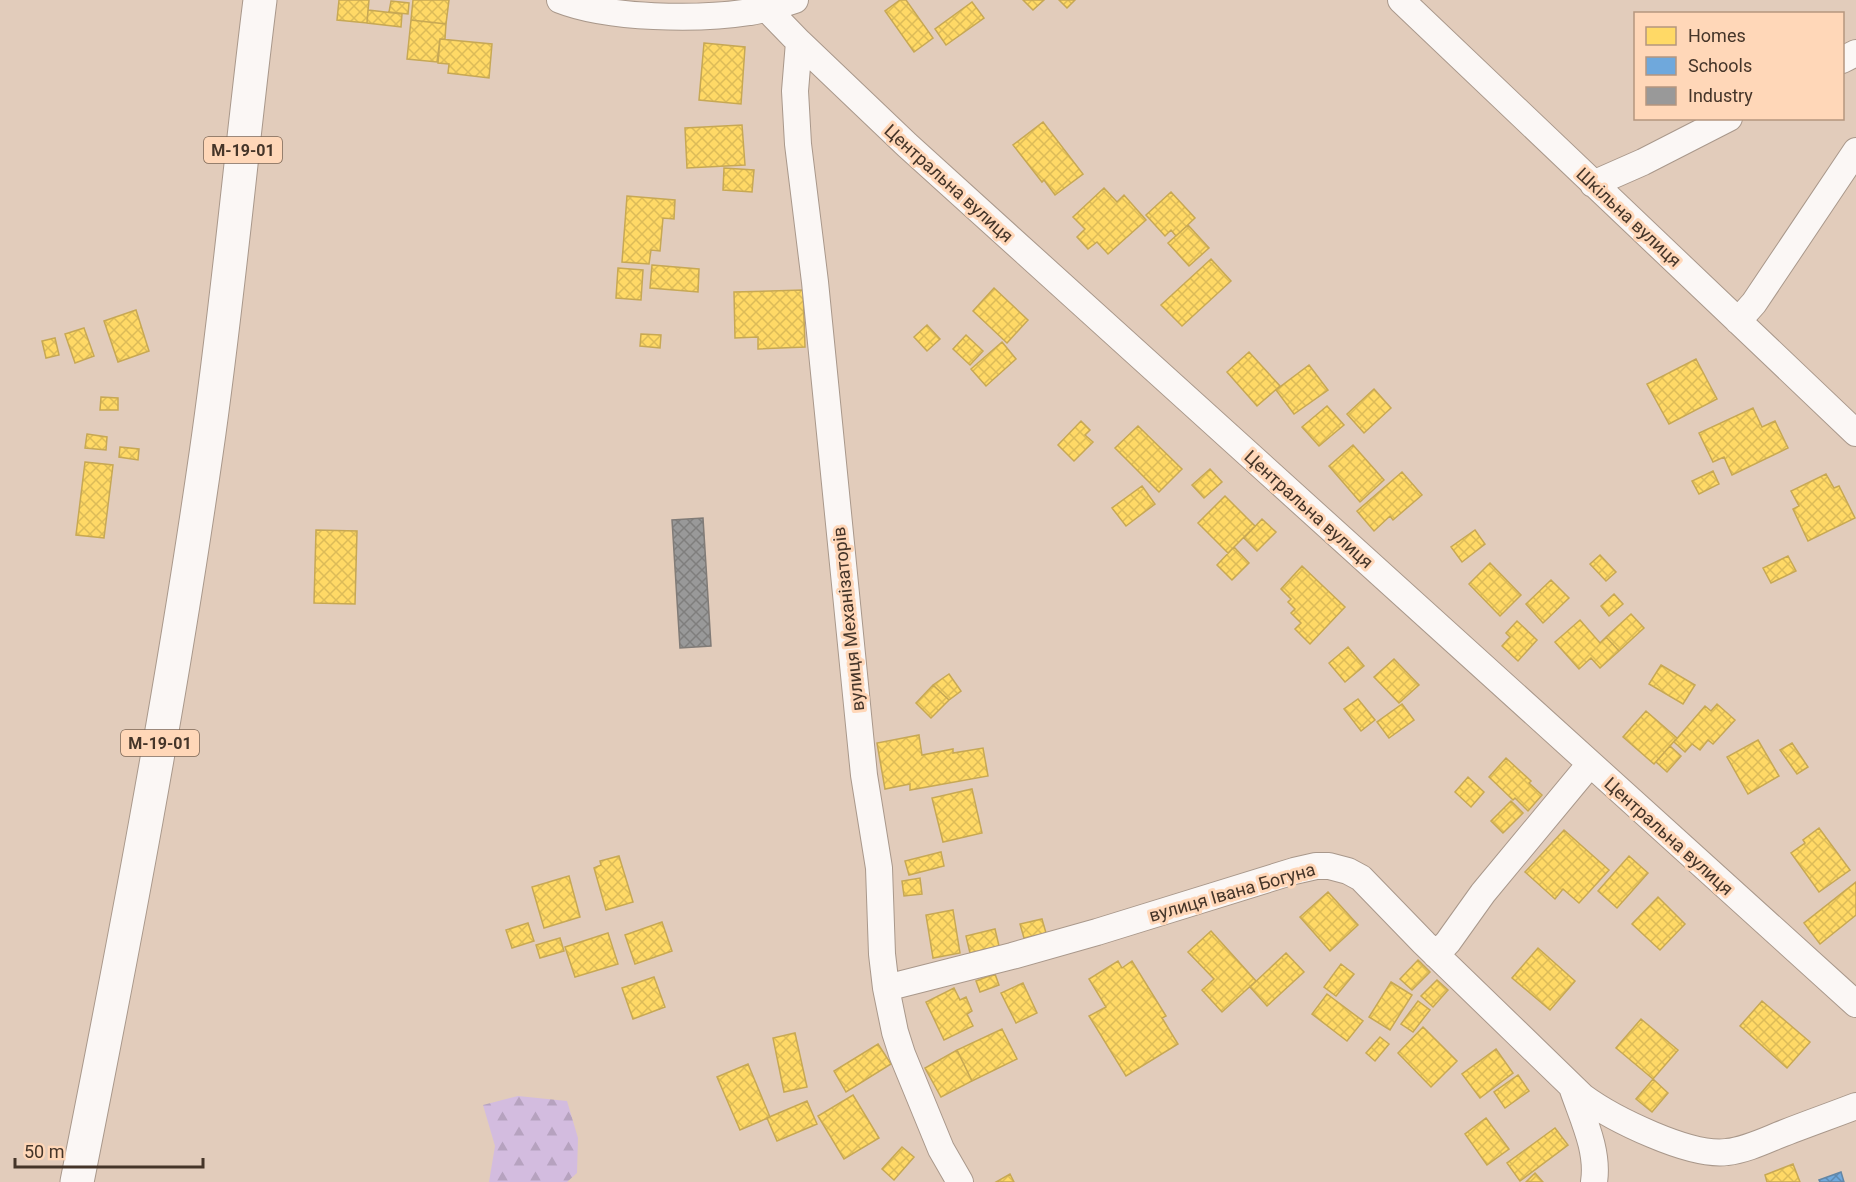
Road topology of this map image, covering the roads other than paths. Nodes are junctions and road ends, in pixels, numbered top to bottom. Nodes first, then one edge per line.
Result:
1 (260, 0) edge
2 (560, 0) edge
3 (795, 0) edge
4 (1401, 0) edge
5 (770, 4) edge
6 (799, 42) junction
7 (1725, 120) edge
8 (1856, 151) edge
9 (1593, 184) junction
10 (1738, 321) junction
11 (1856, 433) edge
12 (1590, 764) junction
13 (1436, 955) junction
14 (886, 988) junction
15 (1856, 1004) edge
16 (1571, 1087) junction
17 (1856, 1106) edge
18 (77, 1182) edge
19 (960, 1182) edge
20 (1594, 1182) edge

1 - 18 main road, М-19-01
2 - 5 street
3 - 5 street
4 - 9 street, Шкільна вулиця
5 - 6 street, Центральна вулиця
6 - 12 street, Центральна вулиця
6 - 14 street, вулиця Механізаторів
7 - 9 street
8 - 10 street
9 - 10 street, Шкільна вулиця
10 - 11 street, Шкільна вулиця
12 - 13 street
12 - 15 street, Центральна вулиця
13 - 14 street, вулиця Івана Богуна
13 - 16 street, вулиця Івана Богуна
14 - 19 street, вулиця Механізаторів
16 - 17 street, вулиця Івана Богуна
16 - 20 street, вулиця Івана Богуна

